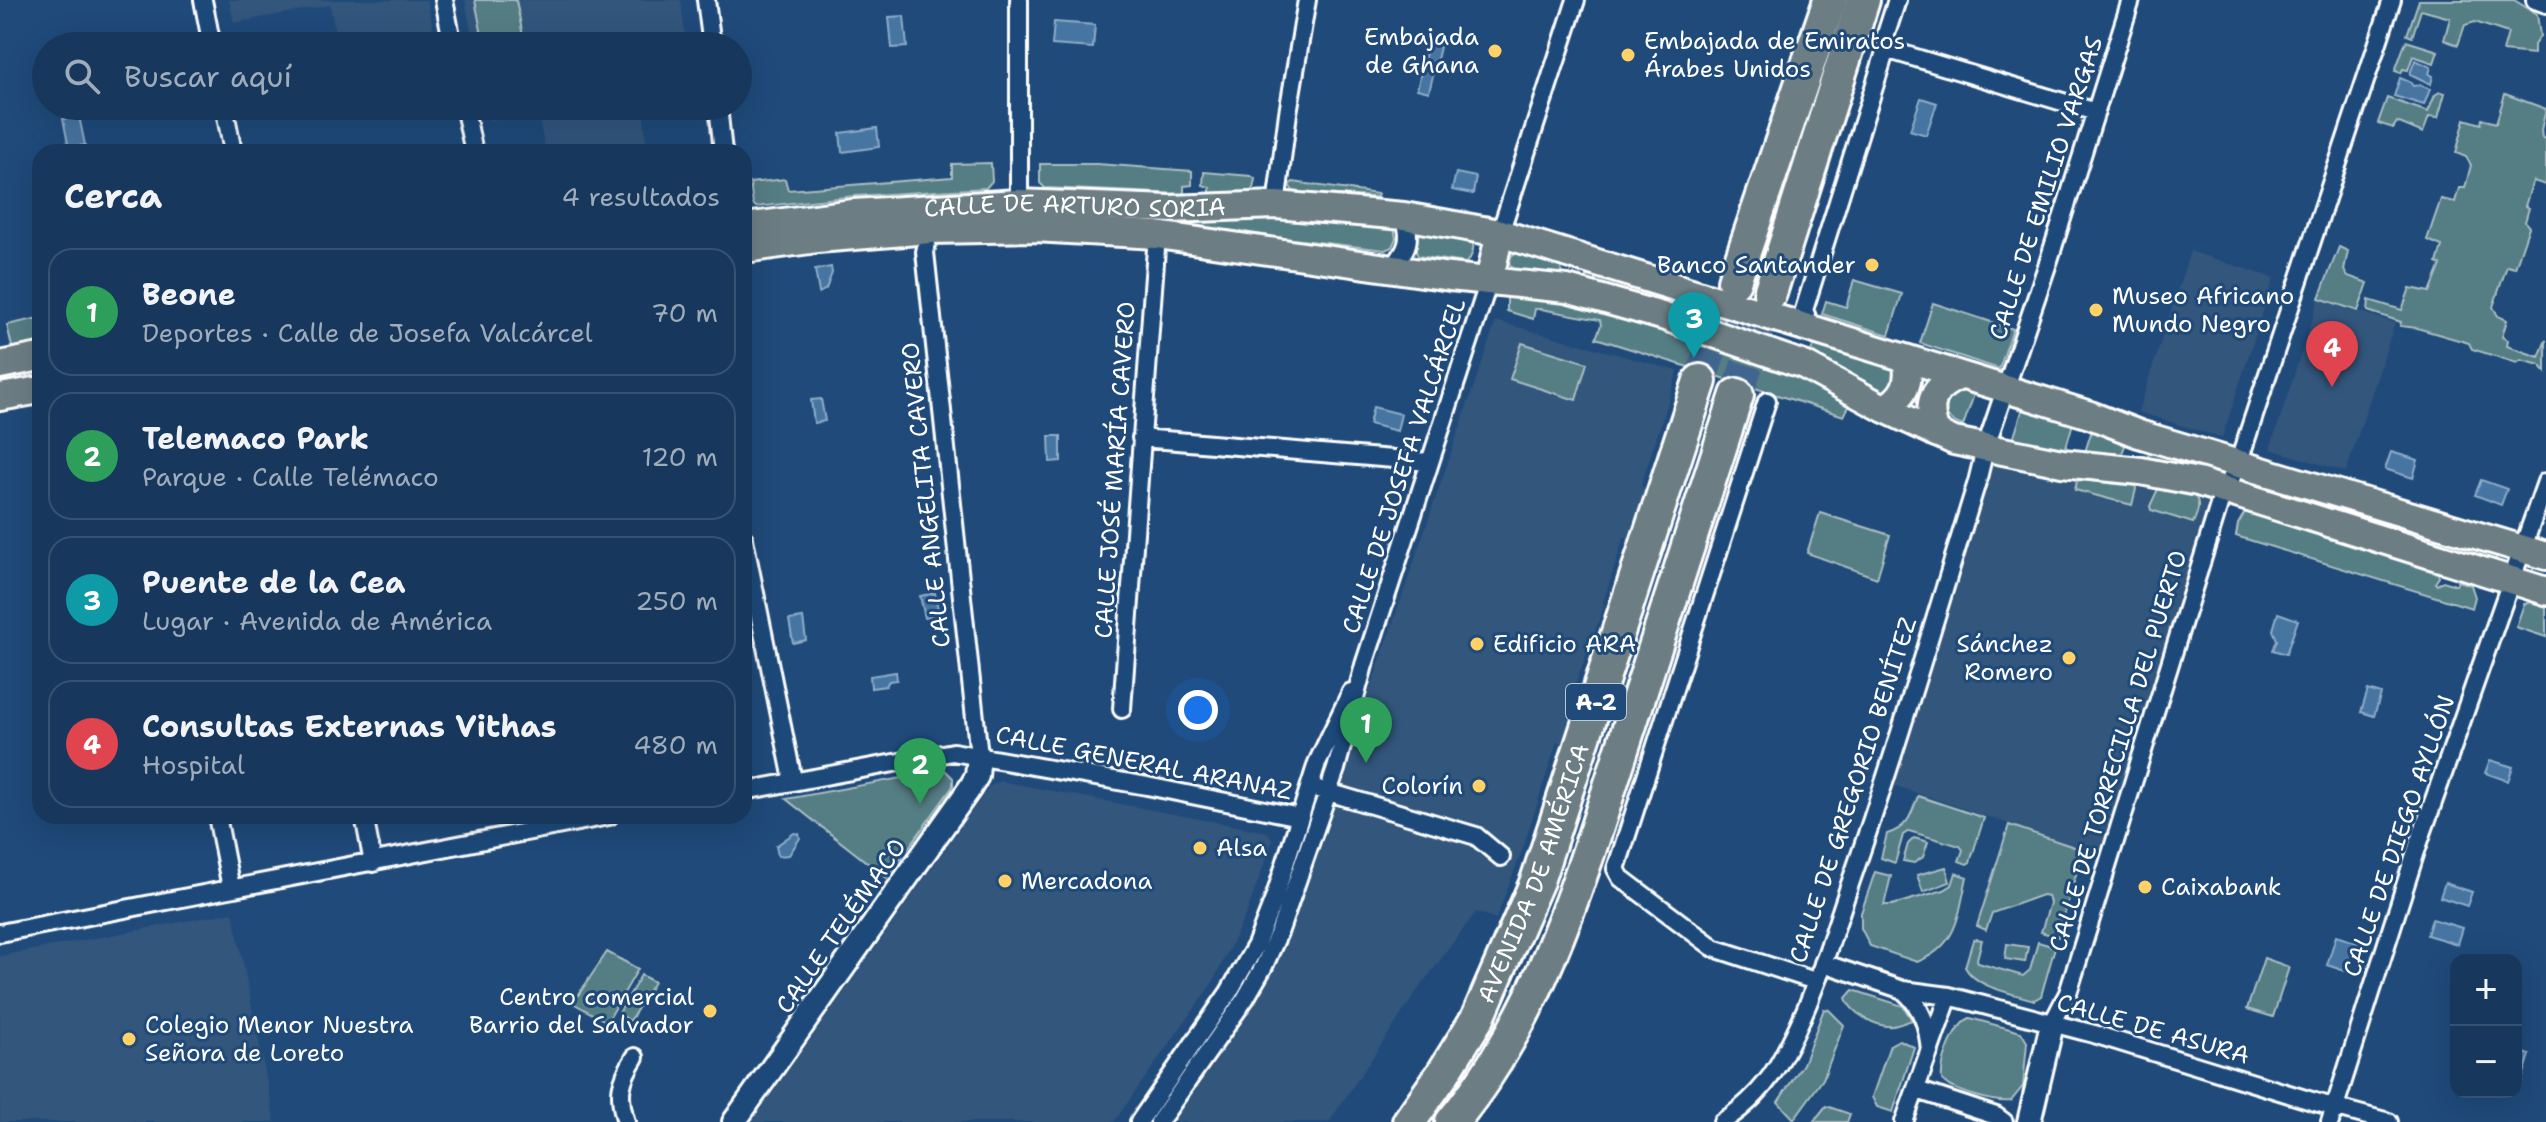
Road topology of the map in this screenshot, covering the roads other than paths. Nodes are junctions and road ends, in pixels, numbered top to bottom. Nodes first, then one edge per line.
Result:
1 (203, 0) edge
2 (444, 0) edge
3 (706, 0) edge
4 (1019, 0) edge
5 (1307, 0) edge
6 (1576, 0) edge
7 (1830, 0) edge
8 (1863, 0) edge
9 (1897, 0) edge
10 (2131, 0) edge
11 (2392, 0) edge
12 (2535, 0) edge
13 (2546, 4) edge
14 (209, 32) edge
15 (450, 32) edge
16 (710, 32) edge
17 (1886, 49) junction
18 (2096, 112) junction
19 (227, 120) edge
20 (467, 120) edge
21 (720, 120) edge
22 (231, 144) edge
23 (472, 144) edge
24 (722, 144) edge
25 (1018, 203) junction
26 (1276, 205) junction
27 (1404, 216) junction
28 (752, 226) edge
29 (1034, 228) junction
30 (930, 230) junction
31 (1500, 233) junction
32 (1157, 235) junction
33 (752, 248) edge
34 (1577, 256) junction
35 (1393, 267) junction
36 (1489, 281) junction
37 (1734, 281) tunnel mouth
38 (1567, 289) junction
39 (1770, 293) tunnel mouth
40 (1812, 329) junction
41 (32, 359) edge
42 (1907, 359) junction
43 (0, 365) edge
44 (1960, 376) junction
45 (1700, 381) tunnel mouth
46 (2005, 389) junction
47 (32, 391) edge
48 (0, 397) edge
49 (1752, 398) joint
50 (1885, 409) junction
51 (1936, 433) junction
52 (2139, 434) junction
53 (1141, 438) junction
54 (1985, 449) junction
55 (1429, 462) junction
56 (2238, 464) junction
57 (2141, 471) junction
58 (2546, 482) edge
59 (2226, 491) junction
60 (2535, 553) edge
61 (752, 578) edge
62 (2512, 581) junction
63 (2546, 591) edge
64 (1364, 665) junction
65 (1122, 709) dead end
66 (979, 756) junction
67 (788, 783) junction
68 (1310, 786) junction
69 (752, 790) edge
70 (1328, 792) junction
71 (1300, 817) junction
72 (219, 824) edge
73 (366, 824) edge
74 (569, 824) edge
75 (1501, 857) dead end
76 (373, 863) junction
77 (231, 888) junction
78 (1280, 930) junction
79 (1261, 932) junction
80 (0, 933) edge
81 (1823, 963) junction
82 (1815, 981) junction
83 (1903, 990) junction
84 (1949, 996) junction
85 (1243, 1002) junction
86 (1478, 1017) junction
87 (2052, 1024) junction
88 (1930, 1051) junction
89 (635, 1057) dead end
90 (1189, 1066) junction
91 (1917, 1090) junction
92 (1460, 1115) edge
93 (2332, 1115) edge
94 (2030, 1116) edge
95 (2000, 1119) edge
96 (1158, 1121) edge
97 (626, 1122) edge
98 (734, 1122) edge
99 (1139, 1122) edge
100 (1384, 1122) edge
101 (1409, 1122) edge
102 (1722, 1122) edge
103 (1904, 1122) edge
104 (2389, 1122) edge

1 - 14 street
2 - 15 street
3 - 16 street
4 - 25 street
5 - 26 street
6 - 31 street
7 - 37 highway
8 - 39 highway
9 - 17 street
10 - 18 street, CALLE DE EMILIO VARGAS
11 - 56 street
12 - 13 street
17 - 18 street
17 - 40 street
18 - 46 street, CALLE DE EMILIO VARGAS
19 - 22 street
20 - 23 street
21 - 24 street
25 - 26 main road, CALLE DE ARTURO SORIA
25 - 28 main road, CALLE DE ARTURO SORIA
25 - 29 street
26 - 27 main road, CALLE DE ARTURO SORIA
27 - 31 main road, CALLE DE ARTURO SORIA
27 - 35 street
29 - 30 main road, CALLE DE ARTURO SORIA
29 - 32 main road, CALLE DE ARTURO SORIA
30 - 33 main road, CALLE DE ARTURO SORIA
30 - 66 street, CALLE ANGELITA CAVERO
31 - 34 main road, CALLE DE ARTURO SORIA
31 - 36 main road
32 - 35 main road, CALLE DE ARTURO SORIA
32 - 53 street, CALLE JOSÉ MARÍA CAVERO
34 - 38 street
34 - 40 main road, CALLE DE ARTURO SORIA
35 - 36 main road, CALLE DE ARTURO SORIA
36 - 38 main road, CALLE DE ARTURO SORIA
36 - 55 street, CALLE DE JOSEFA VALCÁRCEL
38 - 50 main road, CALLE DE ARTURO SORIA
40 - 42 main road, CALLE DE ARTURO SORIA
41 - 43 main road
42 - 44 main road, CALLE DE ARTURO SORIA
42 - 50 main road
44 - 46 main road, CALLE DE ARTURO SORIA
44 - 51 main road
45 - 86 highway, AVENIDA DE AMÉRICA / A-2
46 - 52 main road, CALLE DE ARTURO SORIA
46 - 54 street
47 - 48 main road
49 - 82 street
49 - 92 highway, AVENIDA DE AMÉRICA / A-2
50 - 51 main road, CALLE DE ARTURO SORIA
51 - 54 main road, CALLE DE ARTURO SORIA
52 - 56 main road, CALLE DE ARTURO SORIA
52 - 57 main road
53 - 55 street
53 - 65 street, CALLE JOSÉ MARÍA CAVERO
54 - 57 main road, CALLE DE ARTURO SORIA
54 - 81 street, CALLE DE GREGORIO BENÍTEZ
55 - 64 street, CALLE DE JOSEFA VALCÁRCEL
56 - 59 street
56 - 60 main road, CALLE DE ARTURO SORIA
57 - 59 main road, CALLE DE ARTURO SORIA
58 - 60 street, CALLE DE DIEGO AYLLÓN
59 - 62 main road, CALLE DE ARTURO SORIA
59 - 87 street, CALLE DE TORRECILLA DEL PUERTO
60 - 62 street, CALLE DE DIEGO AYLLÓN
61 - 67 street
62 - 63 main road, CALLE DE ARTURO SORIA
62 - 93 street, CALLE DE DIEGO AYLLÓN
64 - 68 street, CALLE DE JOSEFA VALCÁRCEL
64 - 70 street, CALLE DE JOSEFA VALCÁRCEL
66 - 67 street, CALLE GENERAL ARANAZ
66 - 71 street, CALLE GENERAL ARANAZ
66 - 98 street, CALLE TELÉMACO
67 - 69 street, CALLE GENERAL ARANAZ
68 - 70 street, CALLE GENERAL ARANAZ
68 - 71 street, CALLE DE JOSEFA VALCÁRCEL
70 - 75 street, CALLE GENERAL ARANAZ
70 - 78 street, CALLE DE JOSEFA VALCÁRCEL
71 - 78 street, CALLE DE JOSEFA VALCÁRCEL
71 - 79 street, CALLE DE JOSEFA VALCÁRCEL
72 - 77 street
73 - 76 street
74 - 76 street
76 - 77 street
77 - 80 street
78 - 85 street, CALLE DE JOSEFA VALCÁRCEL
79 - 85 street, CALLE DE JOSEFA VALCÁRCEL
79 - 90 street, CALLE DE JOSEFA VALCÁRCEL
81 - 82 street, CALLE DE GREGORIO BENÍTEZ
81 - 83 street, CALLE DE ASURA
82 - 102 street, CALLE DE GREGORIO BENÍTEZ
83 - 84 street, CALLE DE ASURA
83 - 88 street
84 - 87 street, CALLE DE ASURA
84 - 88 street
85 - 90 street, CALLE DE JOSEFA VALCÁRCEL
86 - 100 highway
86 - 101 highway, AVENIDA DE AMÉRICA / A-2
87 - 93 street, CALLE DE ASURA
87 - 94 street
88 - 91 street
89 - 97 street
90 - 96 street, CALLE DE JOSEFA VALCÁRCEL
90 - 99 street, CALLE DE JOSEFA VALCÁRCEL
91 - 95 street
91 - 103 street
93 - 104 street, CALLE DE ASURA
94 - 95 street

